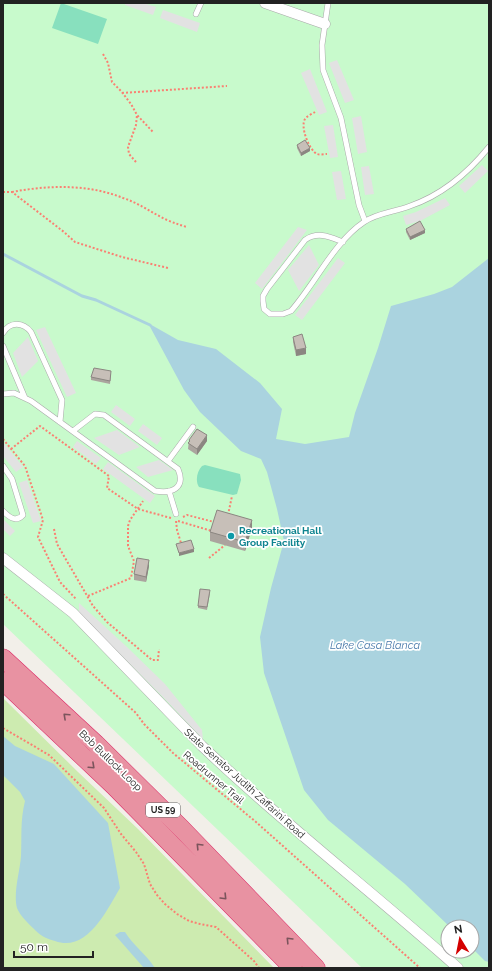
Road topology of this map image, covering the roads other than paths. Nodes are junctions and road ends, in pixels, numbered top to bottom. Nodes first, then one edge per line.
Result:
1 (201, 3) edge
2 (265, 3) edge
3 (328, 3) edge
4 (196, 14) dead end
5 (325, 24) junction
6 (489, 147) edge
7 (365, 221) junction
8 (343, 242) junction
9 (3, 332) edge
10 (3, 346) edge
11 (3, 394) edge
12 (25, 398) junction
13 (60, 422) junction
14 (192, 427) dead end
15 (73, 431) junction
16 (168, 461) junction
17 (3, 466) edge
18 (169, 491) junction
19 (3, 511) edge
20 (176, 514) dead end
21 (3, 558) edge
22 (3, 658) edge
23 (3, 681) edge
24 (293, 968) edge
25 (316, 968) edge
26 (458, 968) edge

1 - 4 lane
2 - 5 street
3 - 5 lane
5 - 7 lane
6 - 7 lane
7 - 8 lane
8 - 8 lane
9 - 13 lane
10 - 12 lane
11 - 12 lane
12 - 13 lane
13 - 15 lane
14 - 16 lane
15 - 16 lane
15 - 18 lane
16 - 18 lane
17 - 19 lane
18 - 20 lane
21 - 26 street, State Senator Judith Zaffarini Road
25 -> 22 highway, Bob Bullock Loop / US 59
23 -> 24 highway, Bob Bullock Loop / US 59

